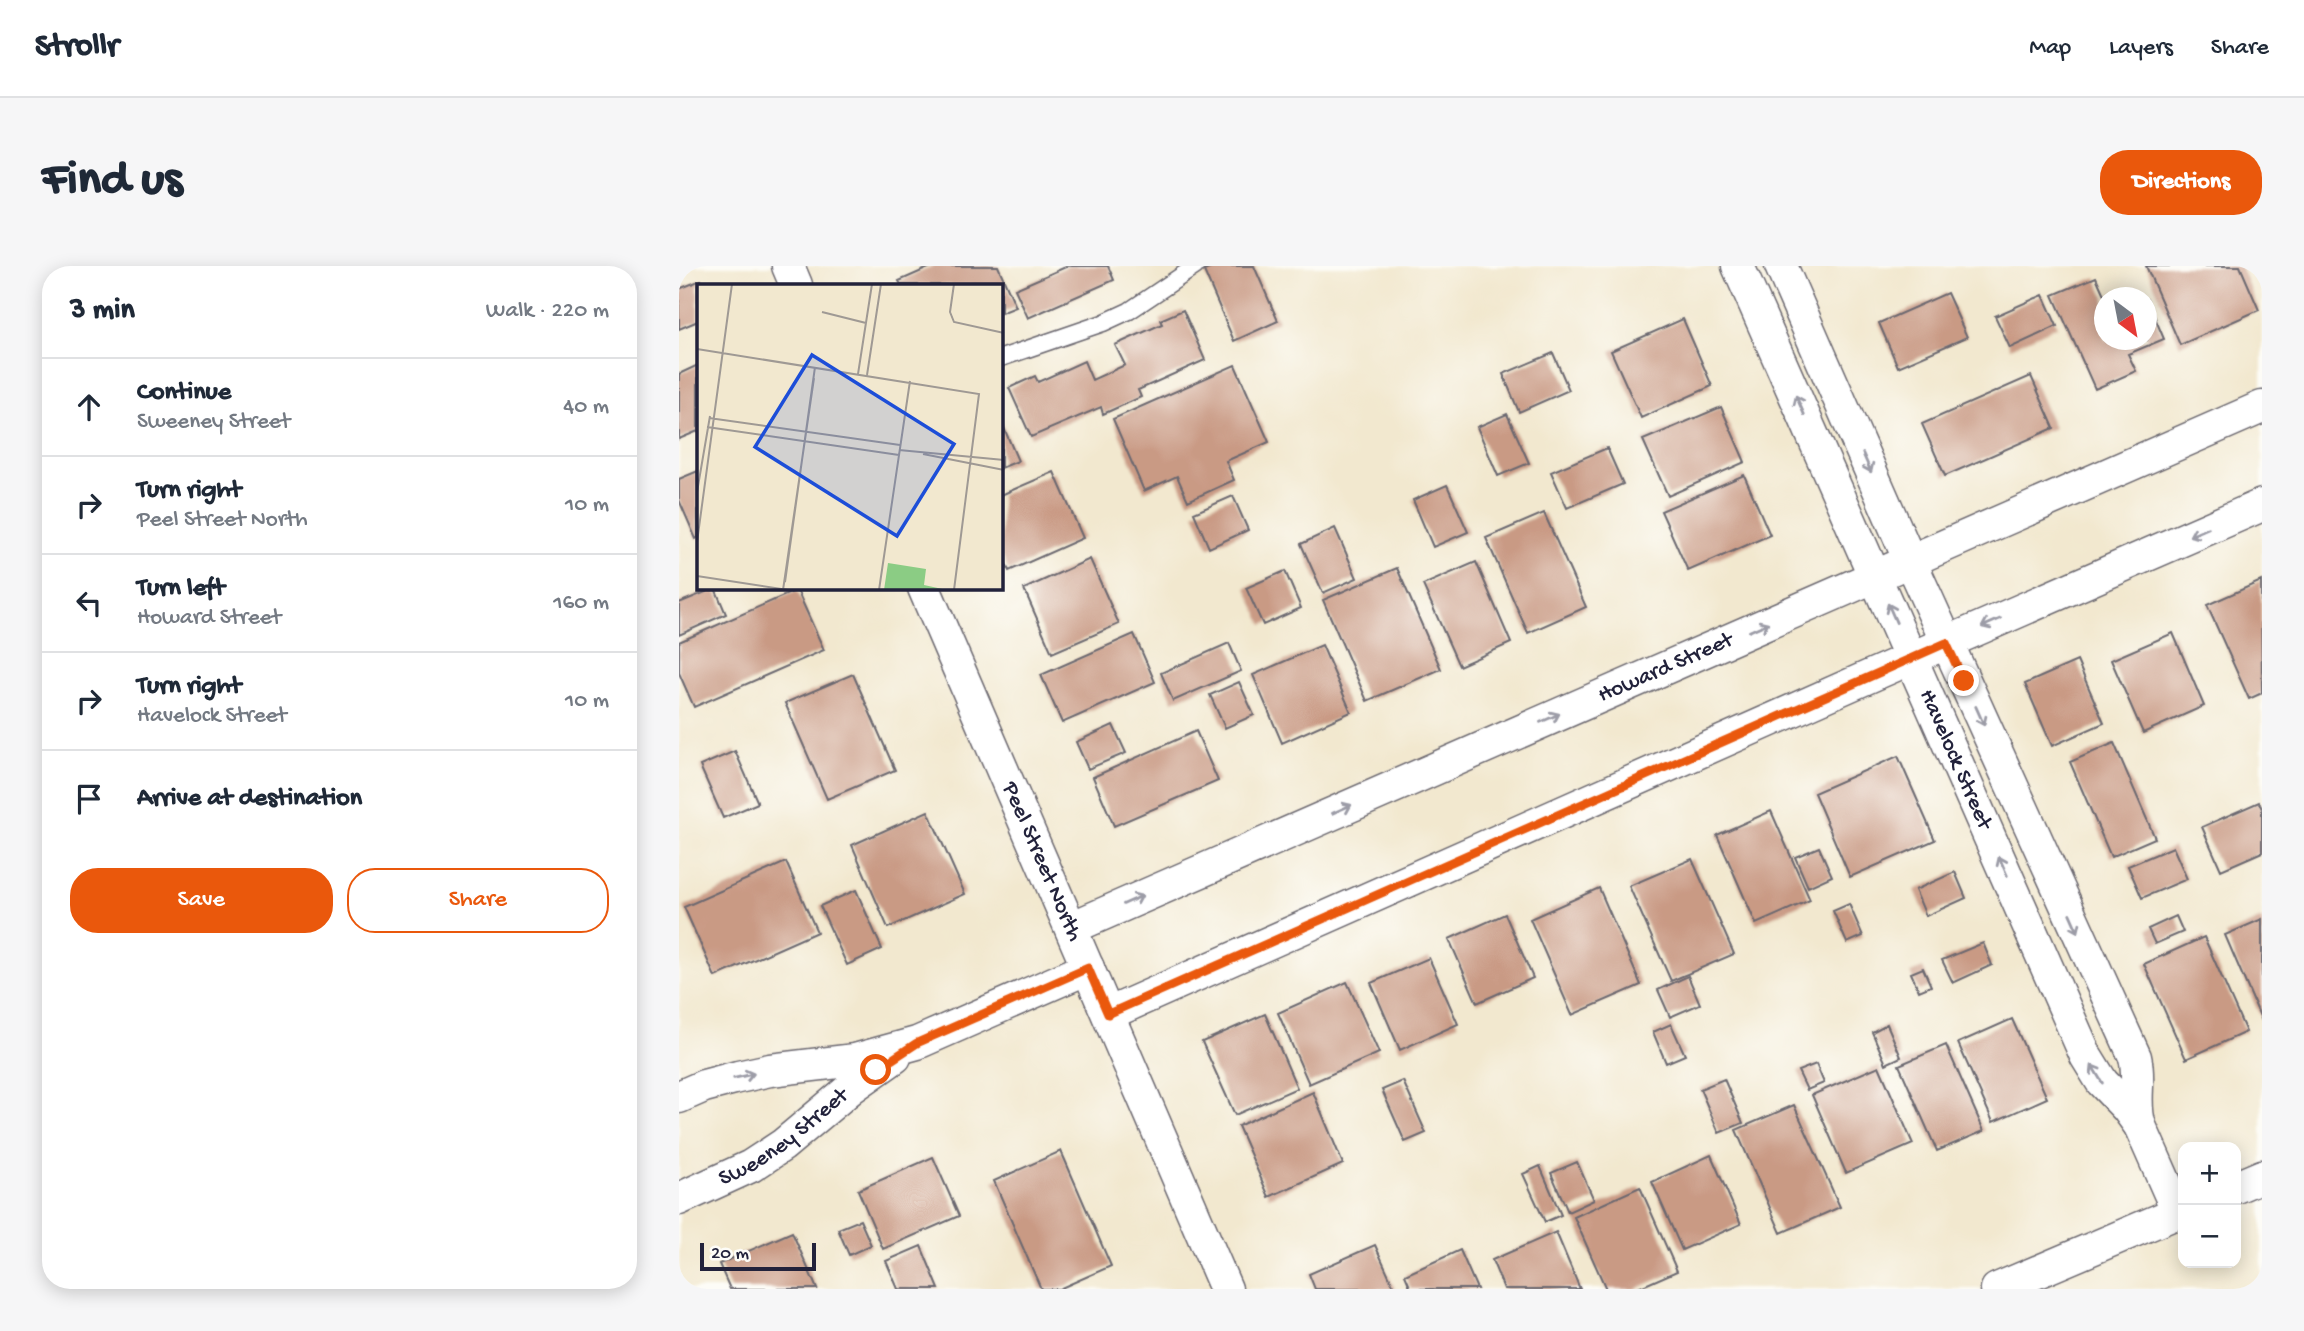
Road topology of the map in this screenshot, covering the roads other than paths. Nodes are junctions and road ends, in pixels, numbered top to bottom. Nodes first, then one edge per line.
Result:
1 (788, 266) edge
2 (1196, 266) edge
3 (1738, 266) edge
4 (1781, 266) edge
5 (796, 284) edge
6 (1003, 357) edge
7 (2262, 407) edge
8 (2262, 505) edge
9 (1910, 561) junction
10 (1876, 577) junction
11 (925, 590) edge
12 (1946, 643) junction
13 (1912, 658) junction
14 (1071, 928) junction
15 (1088, 968) junction
16 (1108, 1014) junction
17 (917, 1043) junction
18 (679, 1097) edge
19 (2140, 1126) junction
20 (2262, 1175) edge
21 (2241, 1185) edge
22 (679, 1199) edge
23 (2178, 1205) edge
24 (2178, 1212) edge
25 (1226, 1289) edge
26 (1997, 1289) edge

1 - 5 street
2 - 6 lane
10 -> 3 street, Havelock Street
4 -> 9 street, Havelock Street
7 - 9 street, Howard Street
8 -> 12 street
9 - 10 street, Howard Street
9 - 12 street, Havelock Street
13 -> 10 street, Havelock Street
14 -> 10 street, Howard Street
11 - 14 street, Peel Street North
12 - 13 street
12 -> 19 street, Havelock Street
13 - 16 street
19 -> 13 street, Havelock Street
14 - 15 street, Peel Street North
15 - 16 street, Peel Street North
15 - 17 street, Sweeney Street
16 - 25 street, Peel Street North
18 -> 17 street, Sweeney Street
17 - 22 street, Sweeney Street
19 - 23 street, Havelock Street
20 - 21 street
24 - 26 street

